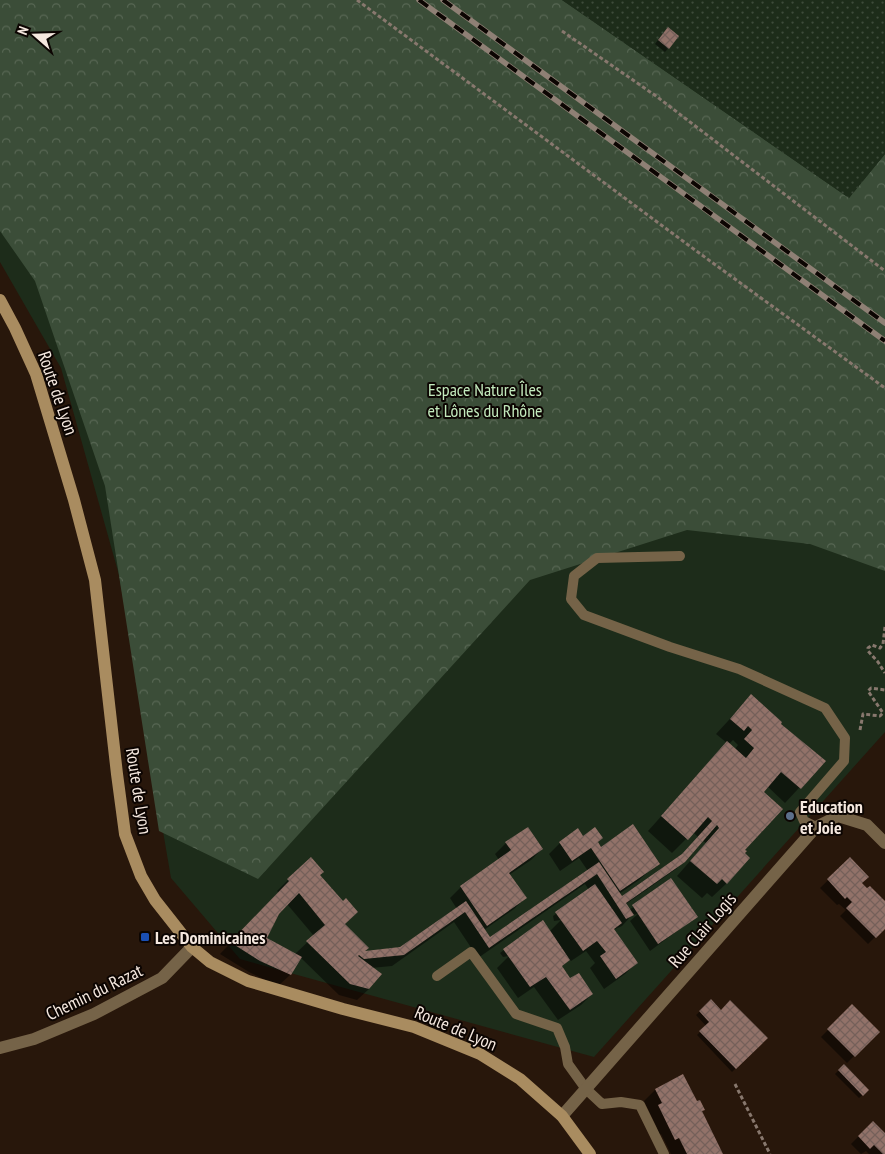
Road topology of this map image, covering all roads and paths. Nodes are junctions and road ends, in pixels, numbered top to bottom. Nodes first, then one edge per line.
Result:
1 (357, 0) edge
2 (562, 31) dead end
3 (885, 271) edge
4 (0, 300) edge
5 (885, 388) edge
6 (680, 556) dead end
7 (885, 627) edge
8 (885, 673) edge
9 (885, 690) edge
10 (844, 738) junction
11 (816, 827) junction
12 (885, 843) edge
13 (192, 948) junction
14 (437, 976) dead end
15 (0, 1048) edge
16 (735, 1084) dead end
17 (586, 1089) junction
18 (562, 1116) junction
19 (590, 1154) edge
20 (664, 1154) edge
21 (770, 1154) edge

1 - 5 path
2 - 3 path
4 - 13 main road, Route de Lyon
6 - 10 lane
7 - 8 path
9 - 10 path
10 - 11 lane
11 - 12 street, Rue Clair Logis
11 - 17 street, Rue Clair Logis
13 - 15 street, Chemin du Razat
13 - 18 main road, Route de Lyon
14 - 17 lane
16 - 21 path
17 - 18 street, Rue Clair Logis
17 - 20 lane
18 - 19 main road, Route de Lyon

